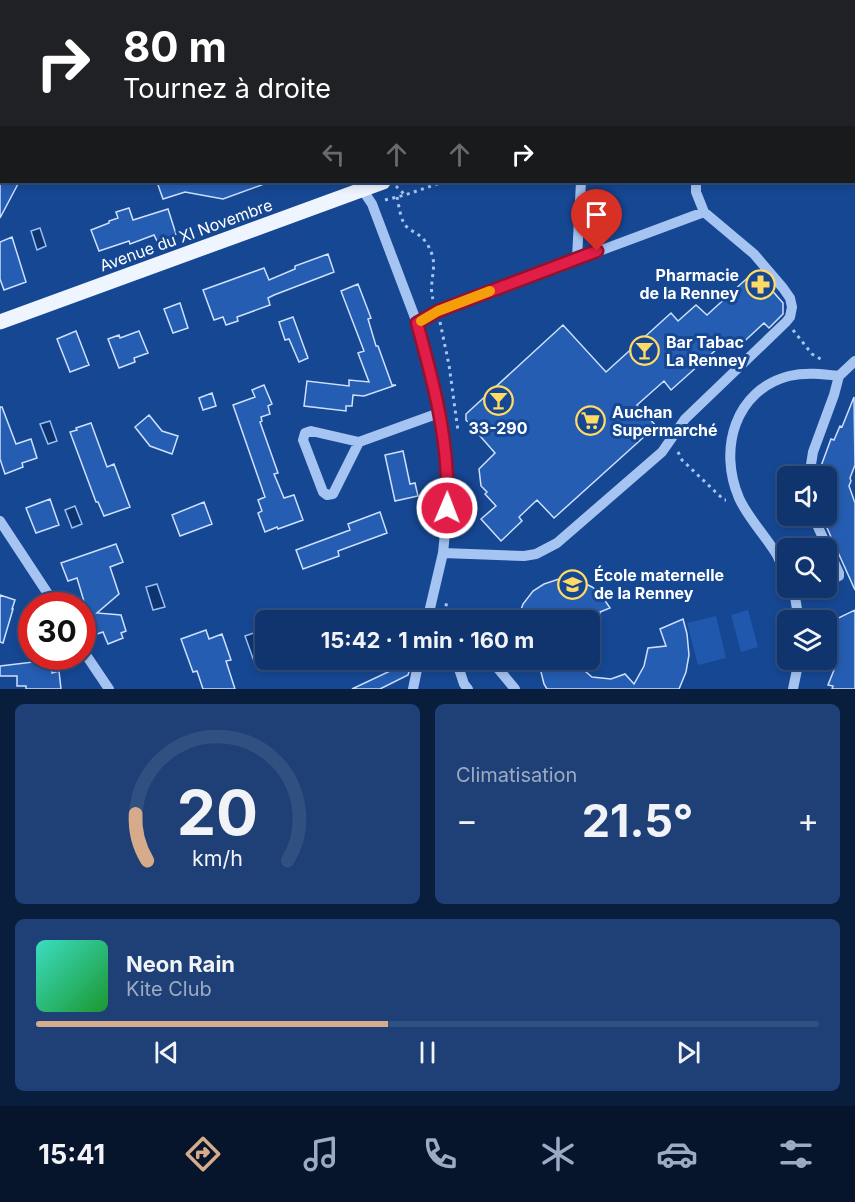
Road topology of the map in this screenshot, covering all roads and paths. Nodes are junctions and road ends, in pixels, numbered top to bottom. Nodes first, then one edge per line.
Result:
1 (581, 183) edge
2 (696, 183) edge
3 (361, 185) edge
4 (704, 212) junction
5 (577, 258) junction
6 (0, 322) edge
7 (786, 322) junction
8 (417, 323) junction
9 (847, 368) edge
10 (439, 413) junction
11 (671, 440) junction
12 (359, 442) junction
13 (811, 466) edge
14 (738, 497) junction
15 (1, 524) edge
16 (443, 553) junction
17 (777, 556) edge
18 (47, 592) edge
19 (430, 610) edge
20 (96, 670) edge
21 (417, 670) edge
22 (461, 670) edge
23 (499, 670) edge
24 (797, 670) edge
25 (109, 689) edge
26 (413, 689) edge
27 (468, 689) edge
28 (515, 689) edge
29 (793, 689) edge

1 - 5 street
2 - 4 street
3 - 6 main road, Avenue du XI Novembre
3 - 8 street
4 - 5 street
4 - 7 street
5 - 8 street
7 - 9 path
7 - 11 street
8 - 10 street
9 - 13 street
9 - 14 street
10 - 12 street
10 - 16 street
11 - 14 path
11 - 16 street
12 - 12 street
14 - 17 street
15 - 18 street
16 - 19 street
20 - 25 street
21 - 26 street
22 - 27 street
23 - 28 street
24 - 29 street

